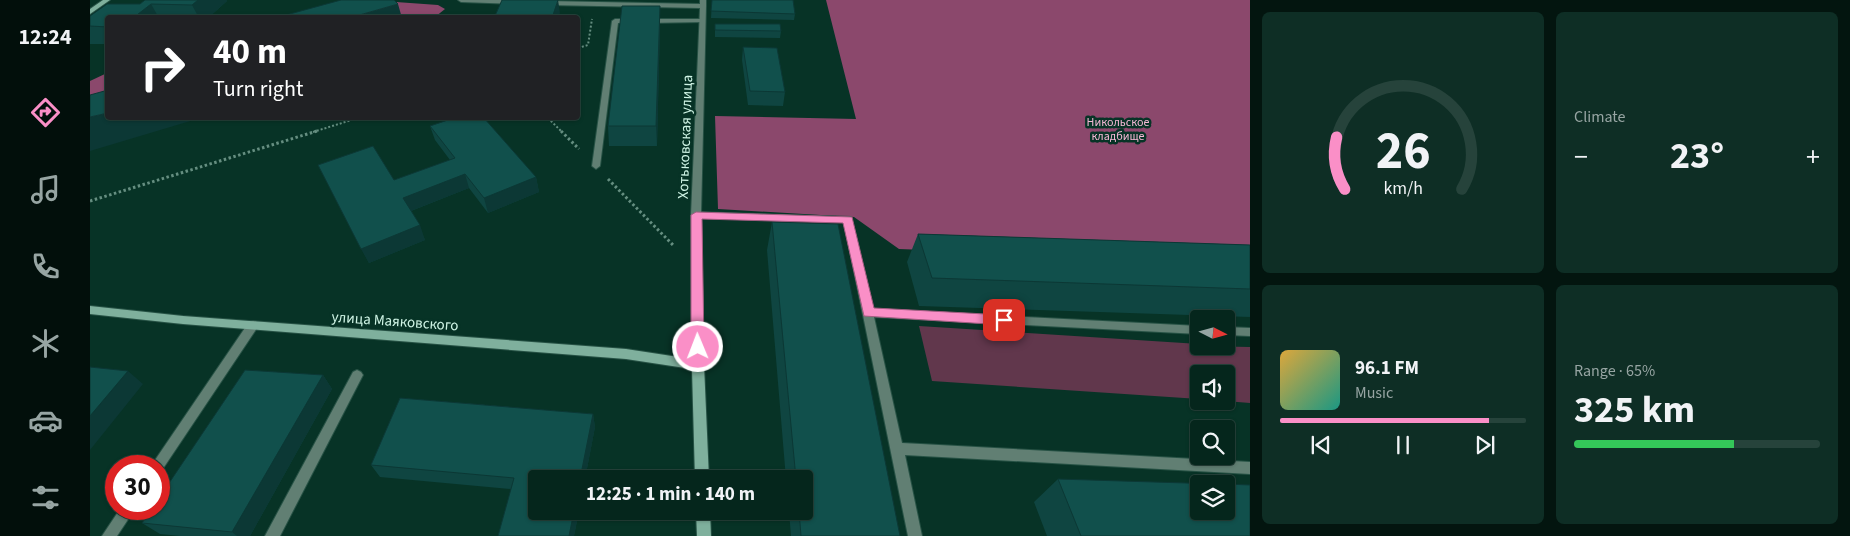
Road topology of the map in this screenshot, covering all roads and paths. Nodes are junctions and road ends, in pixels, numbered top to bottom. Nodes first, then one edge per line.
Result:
1 (107, 0) edge
2 (461, 0) edge
3 (518, 2) edge
4 (537, 2) edge
5 (703, 3) edge
6 (594, 4) junction
7 (90, 12) edge
8 (703, 21) junction
9 (580, 47) edge
10 (352, 120) edge
11 (550, 120) edge
12 (596, 166) junction
13 (90, 201) edge
14 (696, 215) junction
15 (674, 246) dead end
16 (90, 310) edge
17 (869, 313) junction
18 (253, 325) junction
19 (1190, 330) edge
20 (1235, 331) edge
21 (1250, 332) edge
22 (698, 365) junction
23 (356, 375) dead end
24 (897, 449) junction
25 (164, 455) edge
26 (1250, 468) edge
27 (702, 470) edge
28 (120, 520) edge
29 (703, 520) edge
30 (109, 536) edge
31 (272, 536) edge
32 (704, 536) edge
33 (914, 536) edge

1 - 7 main road
2 - 3 street
4 - 6 street
5 - 6 street
5 - 8 street, Хотьковская улица
6 - 9 path
8 - 12 street
8 - 14 street, Хотьковская улица
10 - 13 path
11 - 12 path
12 - 15 path
14 - 17 street
14 - 22 street, Хотьковская улица
16 - 18 main road, улица Маяковского
17 - 19 street
17 - 24 street
18 - 22 main road, улица Маяковского
18 - 25 street
20 - 21 street
22 - 27 main road
23 - 31 street
24 - 26 street
24 - 33 street
28 - 30 street
29 - 32 main road

